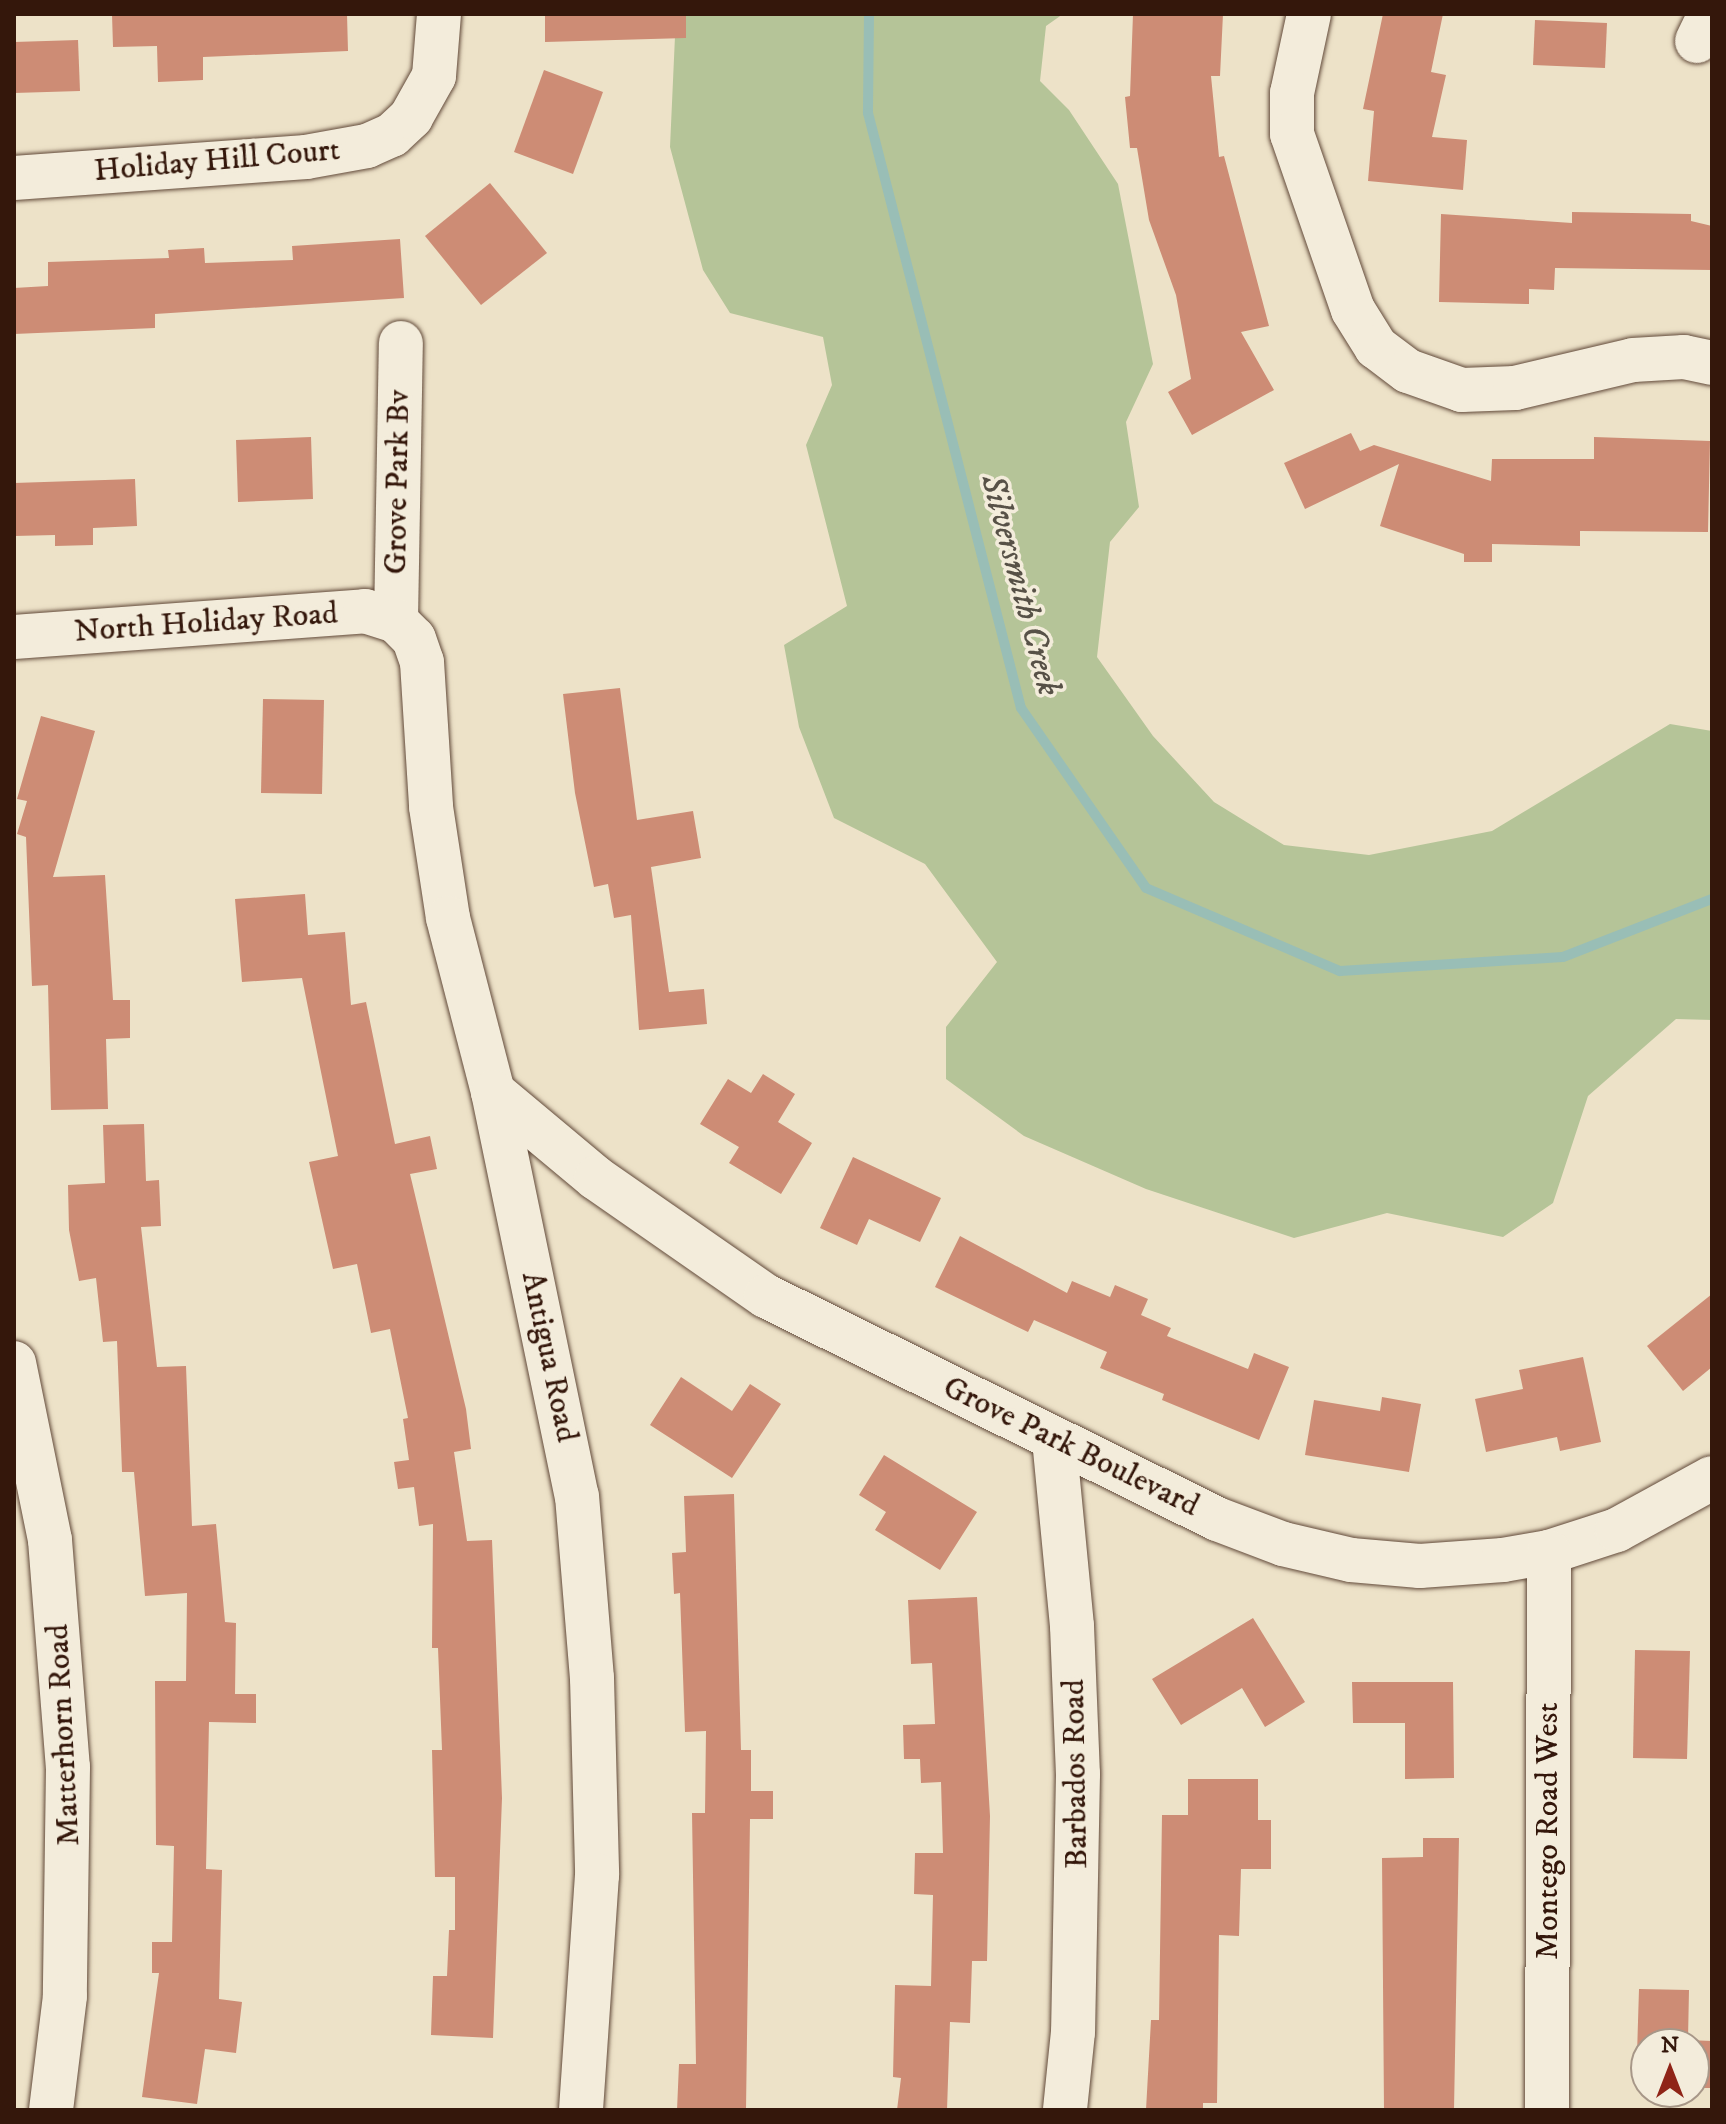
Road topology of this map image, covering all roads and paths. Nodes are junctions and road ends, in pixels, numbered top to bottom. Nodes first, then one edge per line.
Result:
1 (439, 14) edge
2 (1309, 14) edge
3 (14, 178) edge
4 (401, 343) dead end
5 (1712, 363) edge
6 (396, 621) junction
7 (14, 637) edge
8 (493, 1092) junction
9 (14, 1363) edge
10 (1054, 1439) junction
11 (1712, 1478) edge
12 (1549, 1552) junction
13 (51, 2110) edge
14 (581, 2110) edge
15 (1065, 2110) edge
16 (1547, 2110) edge

1 - 3 street, Holiday Hill Court
2 - 5 street
4 - 6 street, Grove Park Bv
6 - 7 street, North Holiday Road
6 - 8 street, Antigua Road
8 - 10 street, Grove Park Boulevard
8 - 14 street, Antigua Road
9 - 13 street, Matterhorn Road
10 - 12 street, Grove Park Boulevard
10 - 15 street, Barbados Road
11 - 12 street, Grove Park Boulevard
12 - 16 street, Montego Road West

